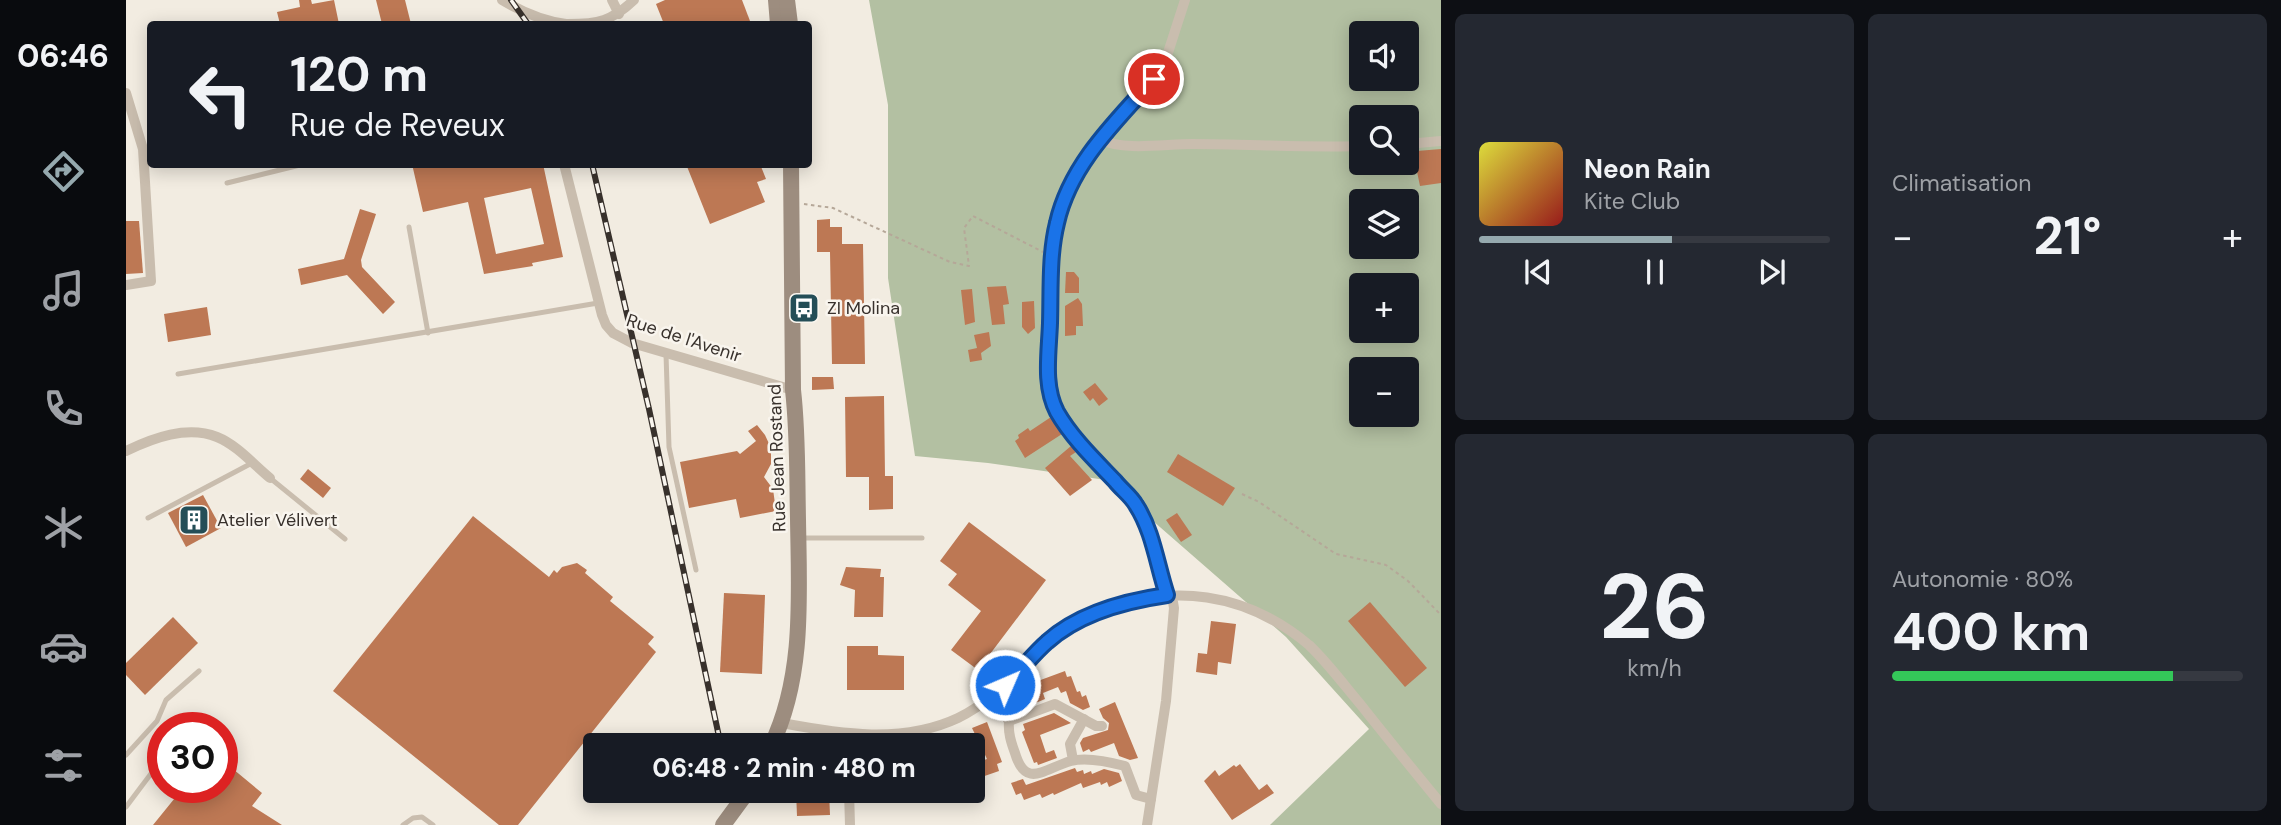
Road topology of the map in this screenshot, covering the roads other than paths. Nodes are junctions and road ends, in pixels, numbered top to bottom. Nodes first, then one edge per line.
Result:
1 (502, 0) edge
2 (612, 0) edge
3 (634, 0) edge
4 (776, 0) edge
5 (787, 0) edge
6 (1185, 0) edge
7 (619, 14) junction
8 (554, 21) edge
9 (603, 21) edge
10 (778, 21) edge
11 (790, 21) edge
12 (126, 93) edge
13 (1101, 140) junction
14 (1441, 141) edge
15 (1419, 143) edge
16 (1349, 146) edge
17 (288, 168) edge
18 (565, 168) edge
19 (791, 168) edge
20 (227, 183) dead end
21 (409, 227) dead end
22 (126, 285) edge
23 (598, 303) junction
24 (428, 333) junction
25 (666, 354) junction
26 (178, 374) dead end
27 (793, 390) junction
28 (667, 417) junction
29 (676, 418) dead end
30 (126, 452) edge
31 (252, 463) junction
32 (270, 478) joint
33 (148, 518) dead end
34 (798, 538) junction
35 (922, 538) dead end
36 (345, 539) dead end
37 (696, 570) dead end
38 (1167, 595) junction
39 (199, 671) dead end
40 (992, 697) junction
41 (1084, 719) junction
42 (1009, 721) junction
43 (782, 723) junction
44 (1102, 726) dead end
45 (777, 733) edge
46 (820, 733) edge
47 (911, 733) edge
48 (126, 755) edge
49 (1073, 760) junction
50 (147, 779) edge
51 (1151, 799) junction
52 (739, 803) edge
53 (849, 803) edge
54 (1441, 804) edge
55 (126, 807) edge
56 (403, 825) edge
57 (433, 825) edge
58 (723, 825) edge
59 (850, 825) edge
60 (1147, 825) edge

1 - 8 street
2 - 7 street
3 - 7 street
4 - 10 main road
5 - 11 main road
6 - 13 street
7 - 9 street
12 - 22 street
13 - 16 street
13 - 38 street
14 - 15 street
17 - 20 lane
18 - 23 street, Rue de l'Avenir
19 - 27 main road, Rue Jean Rostand
21 - 24 lane
23 - 24 lane
23 - 25 street, Rue de l'Avenir
24 - 26 lane
25 - 27 street, Rue de l'Avenir
25 - 28 lane
27 - 34 main road, Rue Jean Rostand
28 - 29 lane
28 - 37 lane
30 - 31 street
31 - 32 street
31 - 33 lane
32 - 36 lane
34 - 35 lane
34 - 43 main road, Rue Jean Rostand
38 - 40 street
38 - 51 street
38 - 54 street
39 - 48 lane
40 - 42 street
40 - 47 street
41 - 42 street
41 - 44 street
41 - 49 street
42 - 49 street
43 - 45 main road, Rue Jean Rostand
43 - 46 street
49 - 51 street
50 - 55 lane
51 - 60 street
52 - 58 main road
53 - 59 street
56 - 57 lane

